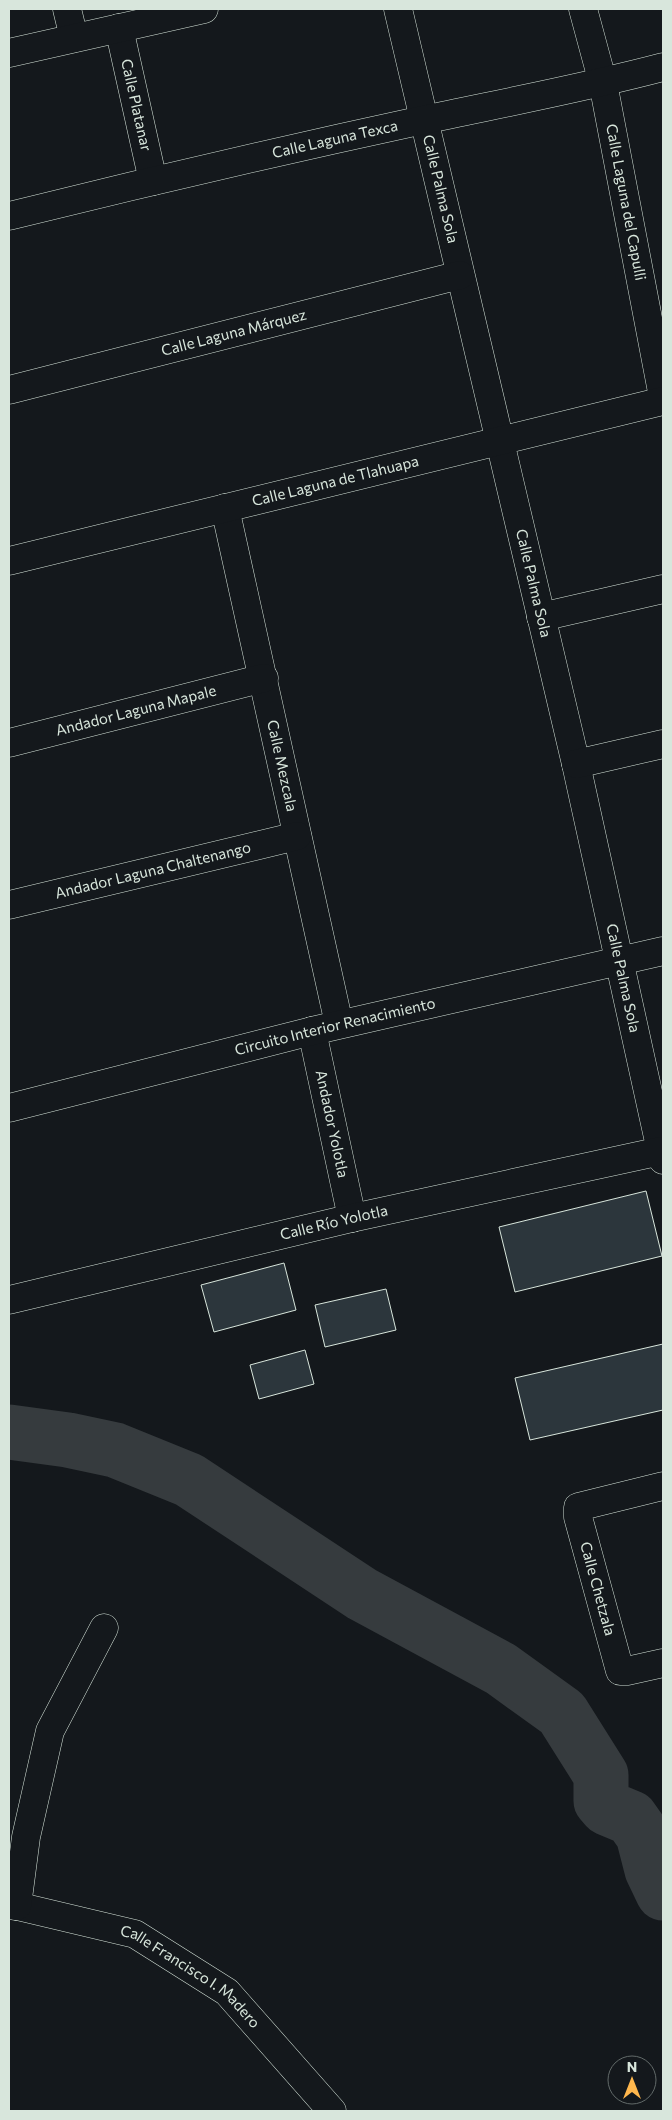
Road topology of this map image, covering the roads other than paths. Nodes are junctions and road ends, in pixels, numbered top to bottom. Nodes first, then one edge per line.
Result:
1 (67, 9) edge
2 (204, 9) edge
3 (398, 9) edge
4 (583, 9) edge
5 (118, 28) junction
6 (74, 38) junction
7 (9, 53) edge
8 (663, 67) edge
9 (603, 83) junction
10 (424, 120) junction
11 (153, 181) junction
12 (9, 216) edge
13 (460, 275) junction
14 (9, 390) edge
15 (663, 397) edge
16 (663, 401) edge
17 (501, 439) junction
18 (225, 508) junction
19 (9, 561) edge
20 (663, 588) edge
21 (541, 617) junction
22 (264, 678) junction
23 (9, 743) edge
24 (663, 744) edge
25 (576, 764) junction
26 (297, 836) junction
27 (9, 905) edge
28 (663, 950) edge
29 (620, 961) junction
30 (338, 1024) junction
31 (312, 1030) junction
32 (9, 1108) edge
33 (662, 1155) edge
34 (352, 1218) junction
35 (9, 1300) edge
36 (663, 1486) edge
37 (104, 1628) dead end
38 (663, 1663) edge
39 (13, 1905) edge
40 (332, 2111) edge

1 - 6 street
2 - 5 street
3 - 10 street, Calle Palma Sola
4 - 9 street, Calle Laguna del Capulli
5 - 6 street
5 - 11 street, Calle Platanar
6 - 7 street
8 - 9 street, Calle Laguna Texca
9 - 10 street, Calle Laguna Texca
9 - 15 street, Calle Laguna del Capulli
10 - 11 street, Calle Laguna Texca
10 - 13 street, Calle Palma Sola
11 - 12 street, Calle Laguna Texca
13 - 14 street, Calle Laguna Márquez
13 - 17 street, Calle Palma Sola
16 - 17 street, Calle Laguna de Tlahuapa
17 - 18 street, Calle Laguna de Tlahuapa
17 - 21 street, Calle Palma Sola
18 - 19 street, Calle Laguna de Tlahuapa
18 - 22 street, Calle Mezcala
20 - 21 street
21 - 25 street, Calle Palma Sola
22 - 23 street, Andador Laguna Mapale
22 - 26 street, Calle Mezcala
24 - 25 street
25 - 29 street, Calle Palma Sola
26 - 27 street, Andador Laguna Chaltenango
26 - 30 street, Calle Mezcala
28 - 29 street, Circuito Interior Renacimiento
29 - 30 street, Circuito Interior Renacimiento
29 - 33 street, Calle Palma Sola
30 - 31 street, Circuito Interior Renacimiento
31 - 32 street, Circuito Interior Renacimiento
31 - 34 street, Andador Yolotla
33 - 34 street, Calle Río Yolotla
34 - 35 street, Calle Río Yolotla
36 - 38 street, Calle Chetzala
37 - 39 street
39 - 40 street, Calle Francisco I. Madero

